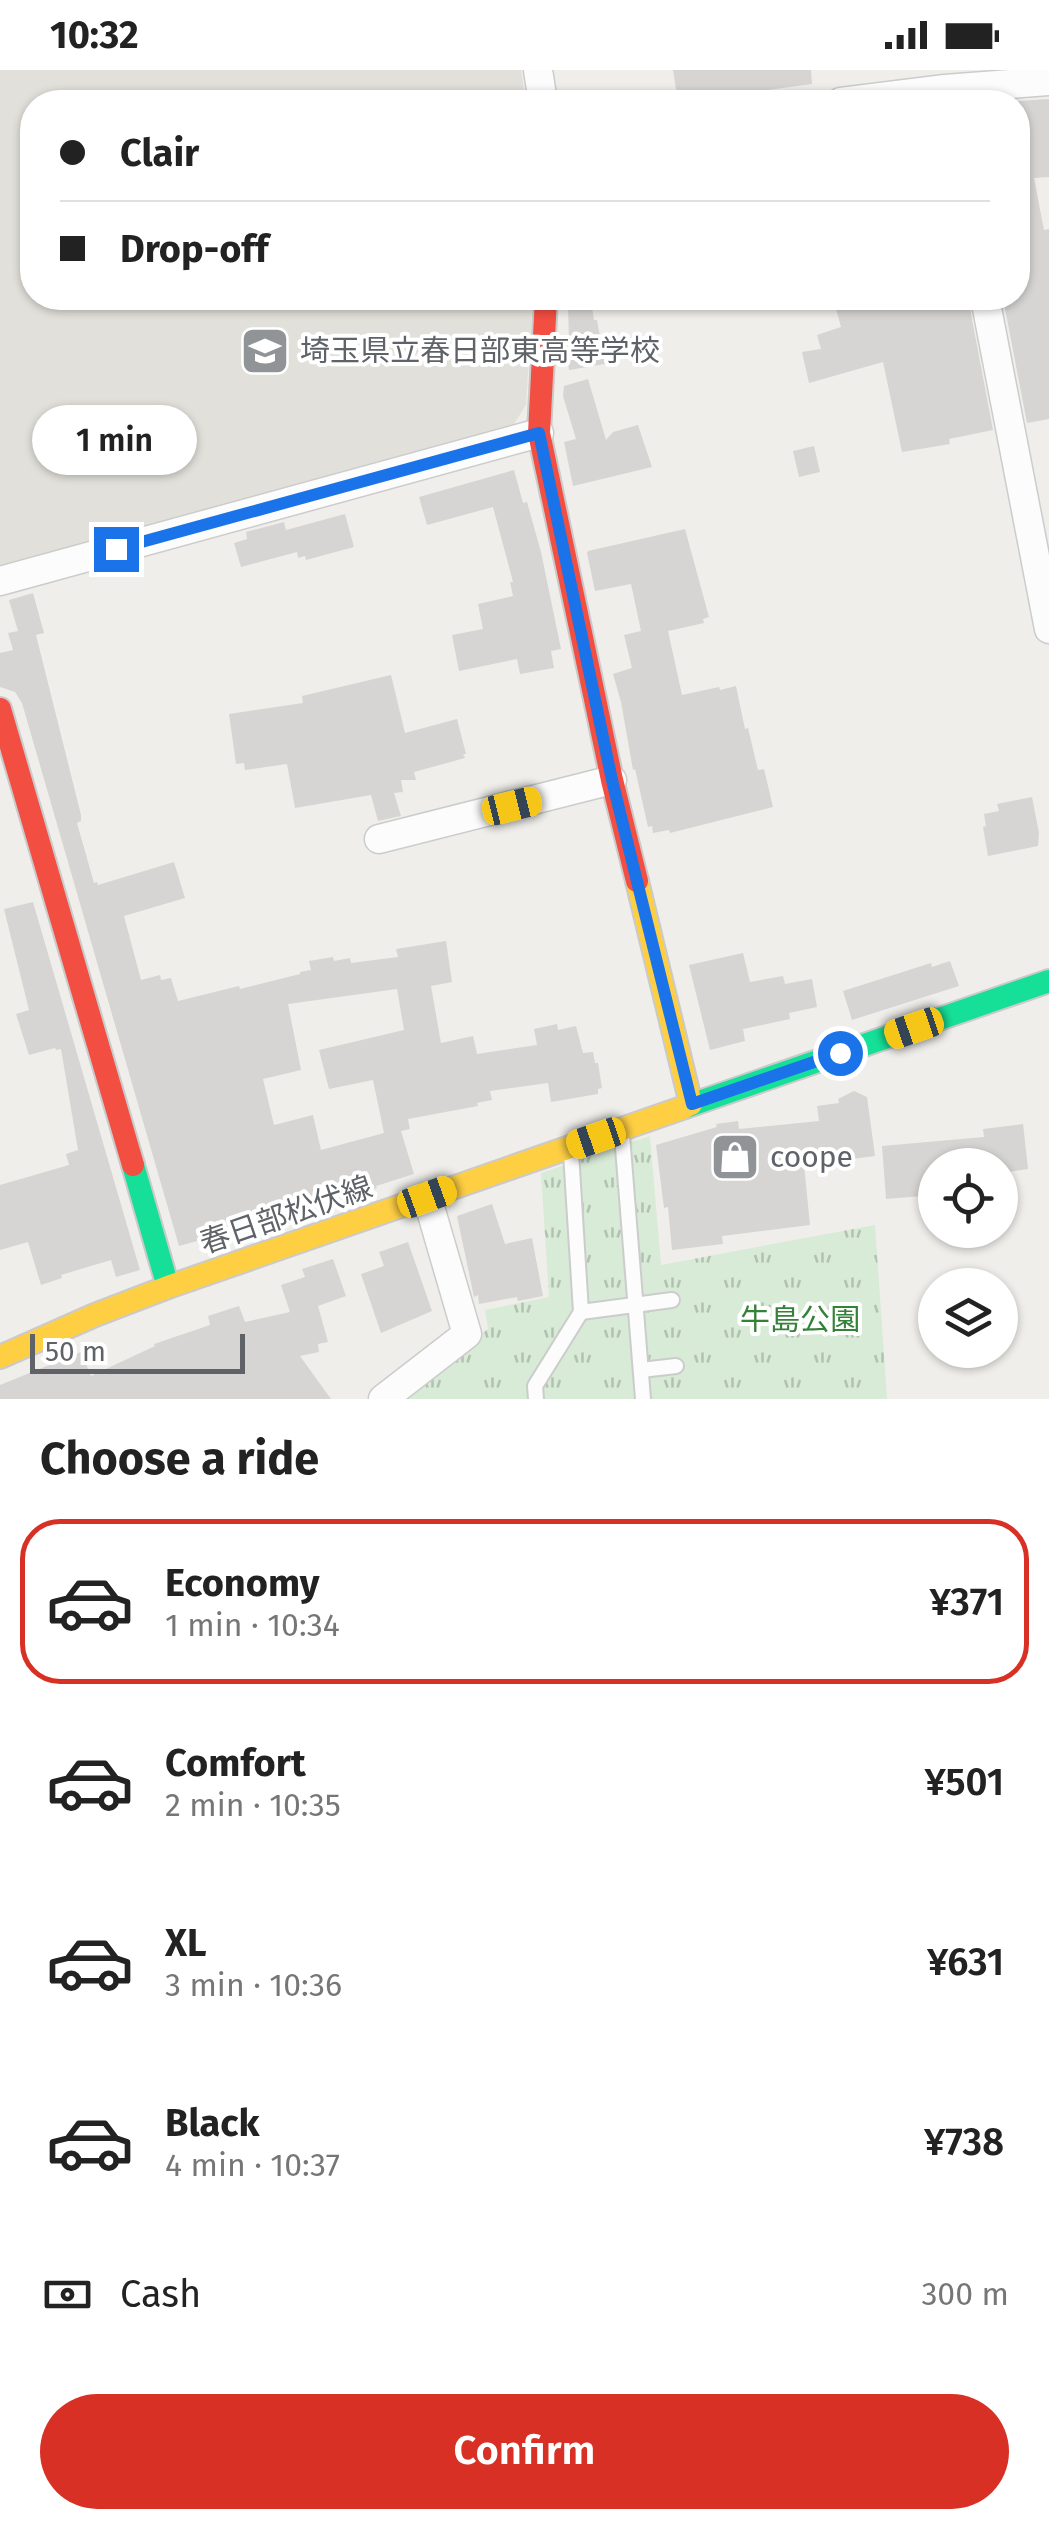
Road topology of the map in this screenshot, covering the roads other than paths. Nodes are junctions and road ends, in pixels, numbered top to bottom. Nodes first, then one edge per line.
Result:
1 (1049, 81) edge
2 (987, 90) edge
3 (545, 310) edge
4 (987, 310) edge
5 (539, 433) junction
6 (0, 581) edge
7 (1049, 629) edge
8 (0, 709) edge
9 (612, 780) junction
10 (379, 840) dead end
11 (1049, 981) edge
12 (692, 1104) junction
13 (622, 1129) junction
14 (571, 1146) junction
15 (427, 1197) junction
16 (168, 1288) junction
17 (672, 1300) dead end
18 (636, 1304) junction
19 (581, 1312) junction
20 (0, 1357) edge
21 (676, 1366) dead end
22 (641, 1370) junction
23 (383, 1399) edge
24 (536, 1399) edge
25 (643, 1399) edge

1 - 2 street
3 - 5 street
4 - 7 street
5 - 6 street
5 - 9 street
8 - 16 street
9 - 10 street
9 - 12 street
11 - 12 street, 春日部松伏線
12 - 13 street, 春日部松伏線
13 - 14 street, 春日部松伏線
13 - 18 lane
14 - 15 street, 春日部松伏線
14 - 19 lane
15 - 16 street, 春日部松伏線
15 - 23 street
16 - 20 street, 春日部松伏線
17 - 18 lane
18 - 19 lane
18 - 22 lane
19 - 24 lane
21 - 22 lane
22 - 25 lane

